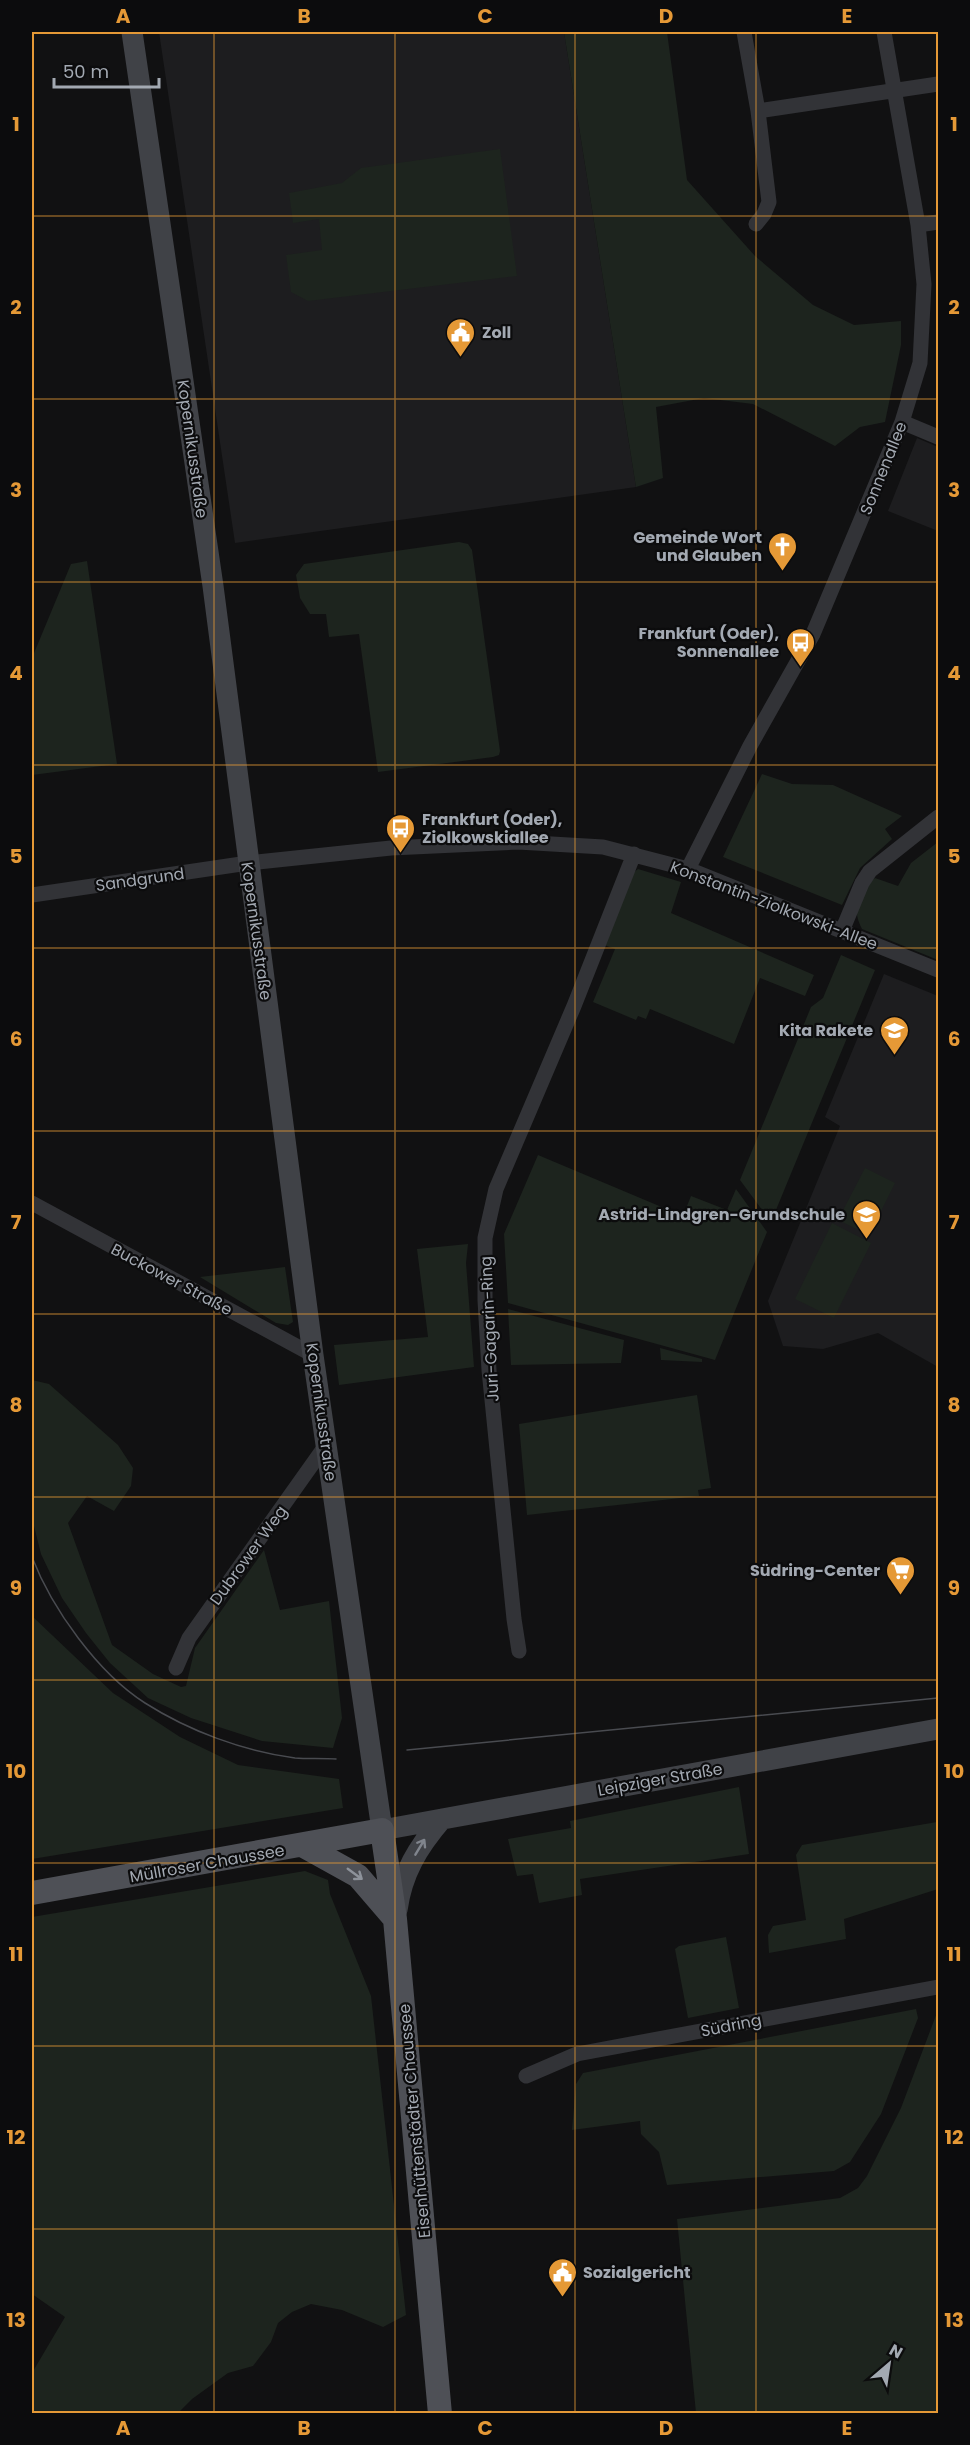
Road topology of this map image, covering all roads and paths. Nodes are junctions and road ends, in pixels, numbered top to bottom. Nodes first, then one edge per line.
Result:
1 (132, 32) edge
2 (744, 32) edge
3 (884, 32) edge
4 (939, 84) edge
5 (893, 91) junction
6 (758, 111) junction
7 (939, 222) edge
8 (756, 224) dead end
9 (918, 225) junction
10 (902, 422) junction
11 (939, 437) edge
12 (939, 817) edge
13 (634, 854) junction
14 (248, 863) junction
15 (688, 869) junction
16 (32, 894) edge
17 (842, 931) junction
18 (939, 970) edge
19 (32, 1203) edge
20 (313, 1355) junction
21 (326, 1445) junction
22 (519, 1651) dead end
23 (176, 1668) dead end
24 (939, 1729) edge
25 (442, 1818) junction
26 (382, 1830) junction
27 (304, 1845) junction
28 (32, 1893) edge
29 (395, 1919) junction
30 (939, 1987) edge
31 (526, 2076) dead end
32 (440, 2414) edge

1 - 14 main road, Kopernikusstraße
2 - 6 street
3 - 5 street, Sonnenallee
4 - 5 street
5 - 6 street
5 - 9 street, Sonnenallee
6 - 8 street
7 - 9 street
9 - 10 street, Sonnenallee
10 - 11 street
10 - 15 street, Sonnenallee
12 - 17 street
13 - 14 street, Konstantin-Ziolkowski-Allee
13 - 15 street, Konstantin-Ziolkowski-Allee
13 - 22 street, Juri-Gagarin-Ring
14 - 16 street, Sandgrund
14 - 20 main road, Kopernikusstraße
15 - 17 street, Konstantin-Ziolkowski-Allee
17 - 18 street, Konstantin-Ziolkowski-Allee
19 - 20 street, Buckower Straße
20 - 21 main road, Kopernikusstraße
21 - 23 street, Dubrower Weg
21 - 26 main road, Kopernikusstraße
24 - 25 main road, Leipziger Straße
25 - 26 main road, Leipziger Straße
29 -> 25 main road
26 - 27 main road, Müllroser Chaussee
26 - 29 main road, Eisenhüttenstädter Chaussee
27 - 28 main road, Müllroser Chaussee
27 -> 29 main road
29 - 32 main road, Eisenhüttenstädter Chaussee
30 - 31 street, Südring

